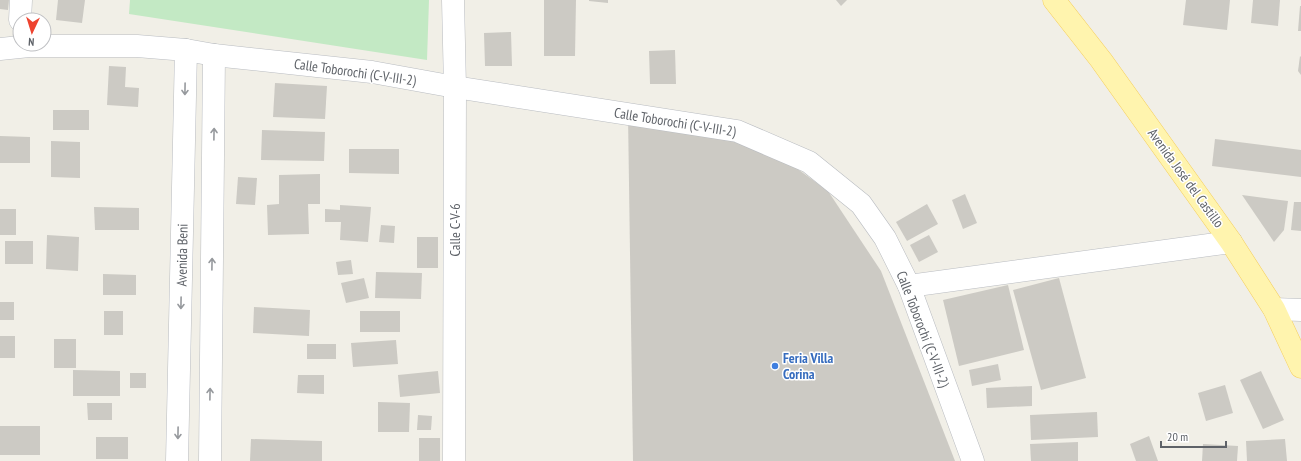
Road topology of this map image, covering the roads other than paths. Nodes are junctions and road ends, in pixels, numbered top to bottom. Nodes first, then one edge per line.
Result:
1 (21, 0) edge
2 (453, 0) edge
3 (1054, 0) edge
4 (20, 12) edge
5 (52, 45) edge
6 (186, 50) junction
7 (214, 55) junction
8 (455, 87) junction
9 (1232, 242) junction
10 (909, 286) junction
11 (1274, 309) junction
12 (1301, 310) edge
13 (1301, 367) edge
14 (177, 461) edge
15 (210, 461) edge
16 (454, 461) edge
17 (973, 461) edge

1 - 4 street
2 - 8 street, Calle C-V-6
3 - 9 main road, Avenida José del Castillo
5 - 6 street, Calle Toborochi (C-V-III-2)
6 - 7 street, Calle Toborochi (C-V-III-2)
6 -> 14 street, Avenida Beni
7 - 8 street, Calle Toborochi (C-V-III-2)
15 -> 7 street
8 - 10 street, Calle Toborochi (C-V-III-2)
8 - 16 street, Calle C-V-6
9 - 10 street
9 - 11 main road, Avenida José del Castillo
10 - 17 street, Calle Toborochi (C-V-III-2)
11 - 12 street
11 - 13 main road, Avenida José del Castillo

